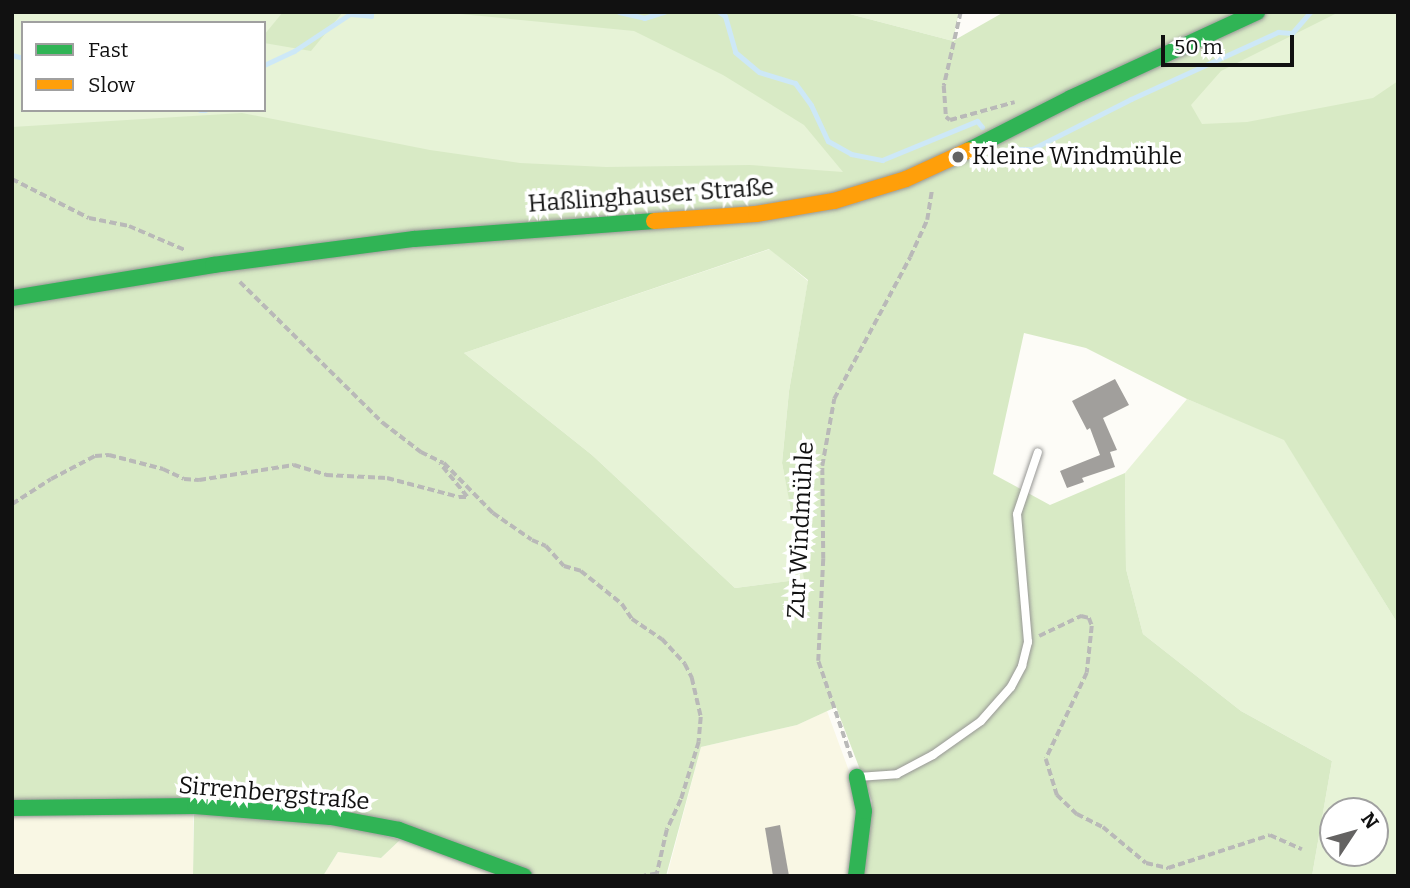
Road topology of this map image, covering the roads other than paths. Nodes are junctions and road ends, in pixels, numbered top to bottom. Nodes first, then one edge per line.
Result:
1 (1257, 12) edge
2 (12, 298) edge
3 (1038, 452) dead end
4 (858, 776) joint
5 (12, 807) edge
6 (523, 876) edge
7 (856, 876) edge

1 - 2 main road, Haßlinghauser Straße
3 - 4 lane
4 - 7 main road
5 - 6 main road, Sirrenbergstraße

